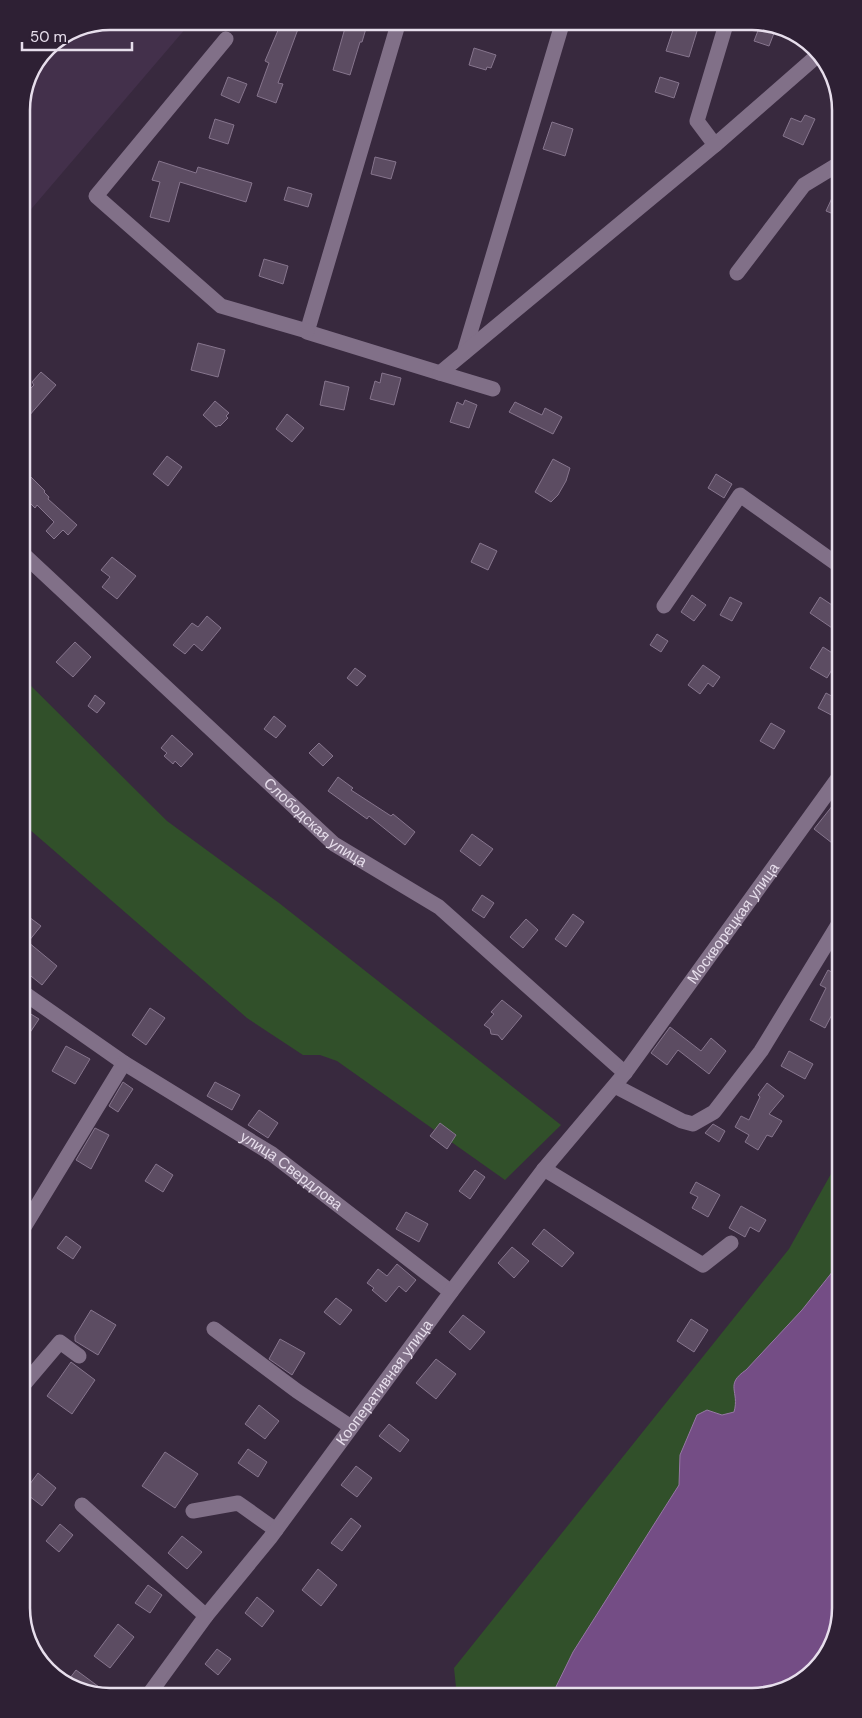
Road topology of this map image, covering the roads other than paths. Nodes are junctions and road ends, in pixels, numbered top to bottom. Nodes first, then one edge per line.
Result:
1 (396, 30) edge
2 (560, 30) edge
3 (725, 30) edge
4 (226, 39) dead end
5 (813, 59) edge
6 (715, 145) junction
7 (832, 167) edge
8 (737, 272) dead end
9 (307, 331) junction
10 (464, 353) junction
11 (440, 373) junction
12 (493, 389) dead end
13 (30, 560) edge
14 (832, 561) edge
15 (664, 606) dead end
16 (832, 786) edge
17 (832, 935) edge
18 (30, 997) edge
19 (124, 1064) junction
20 (625, 1073) junction
21 (615, 1086) junction
22 (544, 1169) junction
23 (30, 1217) edge
24 (731, 1243) dead end
25 (451, 1292) junction
26 (214, 1329) dead end
27 (79, 1356) dead end
28 (30, 1377) edge
29 (351, 1427) junction
30 (82, 1505) dead end
31 (192, 1511) dead end
32 (276, 1530) junction
33 (206, 1616) junction
34 (154, 1688) edge

1 - 9 street
2 - 10 street
3 - 6 street
4 - 9 street
5 - 6 street
6 - 10 street
7 - 8 street
9 - 11 street
10 - 11 street
11 - 12 street
13 - 20 street, Слободская улица
14 - 15 street
16 - 20 street, Москворецкая улица
17 - 21 street
18 - 19 street, улица Свердлова
19 - 23 street
19 - 25 street, улица Свердлова
20 - 21 street, Кооперативная улица
21 - 22 street, Кооперативная улица
22 - 24 street
22 - 25 street, Кооперативная улица
25 - 29 street, Кооперативная улица
26 - 29 street
27 - 28 street
29 - 32 street, Кооперативная улица
30 - 33 street
31 - 32 street
32 - 33 street, Кооперативная улица
33 - 34 street, Кооперативная улица

